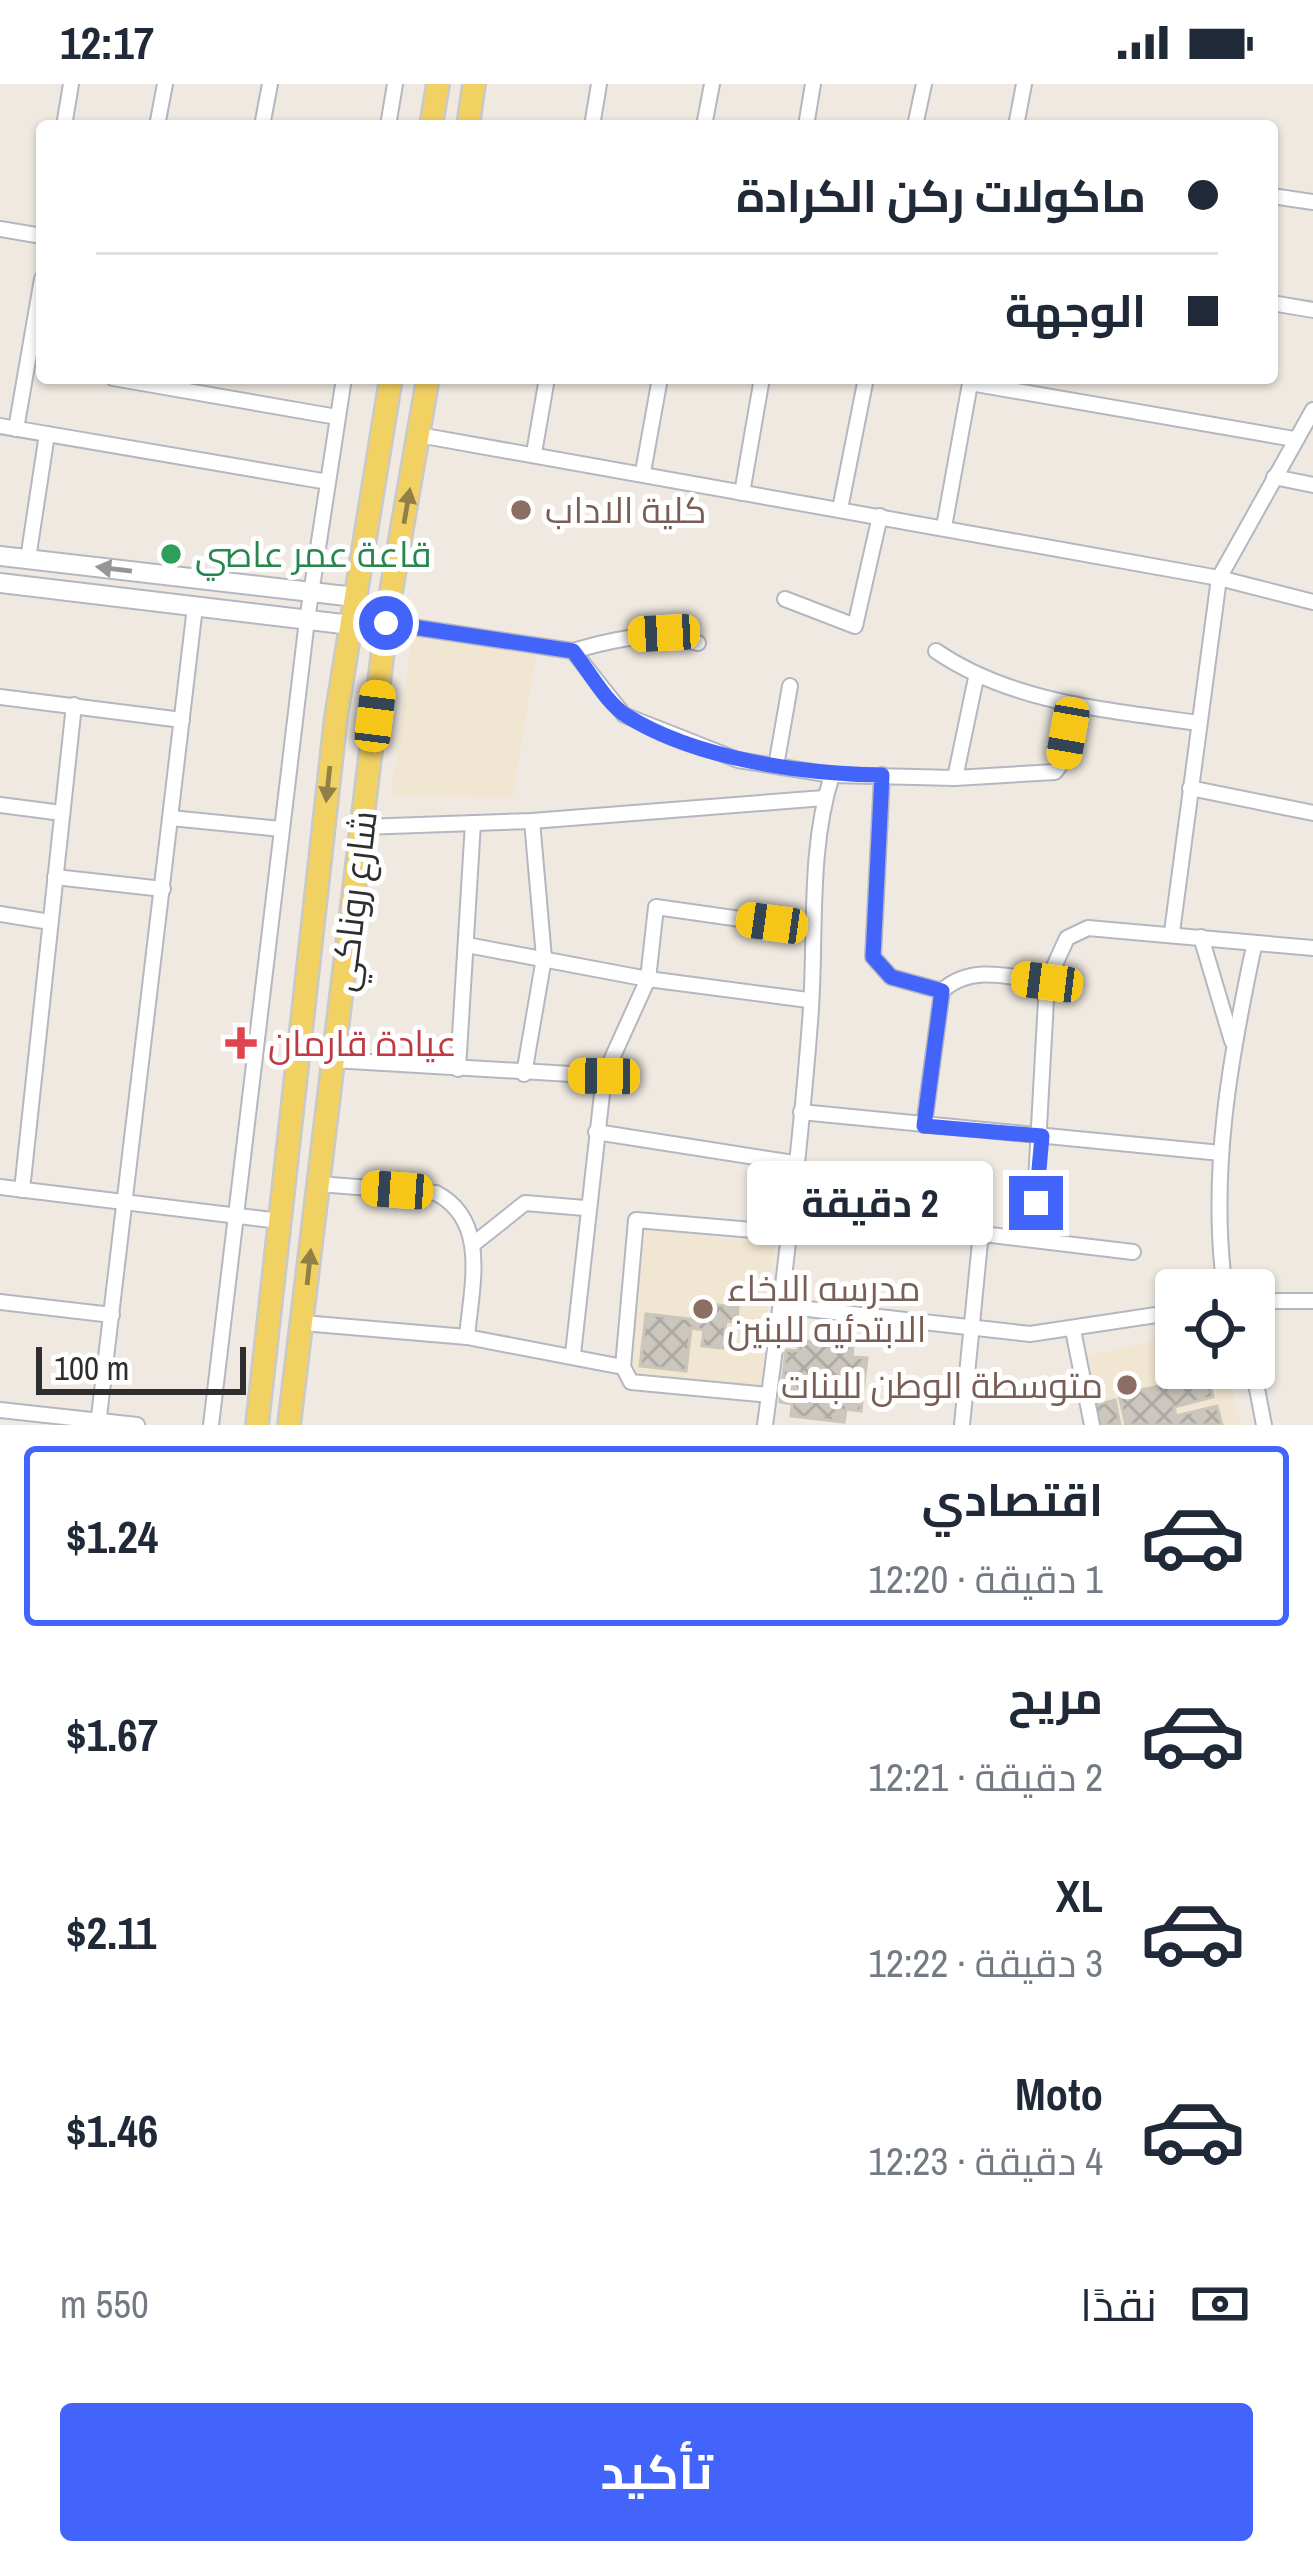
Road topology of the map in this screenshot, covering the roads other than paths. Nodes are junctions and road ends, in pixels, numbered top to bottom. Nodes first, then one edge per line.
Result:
1 (71, 84) edge
2 (165, 84) edge
3 (270, 84) edge
4 (395, 84) edge
5 (438, 84) edge
6 (474, 84) edge
7 (599, 84) edge
8 (712, 84) edge
9 (813, 84) edge
10 (924, 84) edge
11 (1024, 84) edge
12 (65, 120) edge
13 (158, 120) edge
14 (263, 120) edge
15 (389, 120) edge
16 (432, 120) edge
17 (469, 120) edge
18 (593, 120) edge
19 (705, 120) edge
20 (807, 120) edge
21 (917, 120) edge
22 (1017, 120) edge
23 (1278, 197) edge
24 (1313, 202) edge
25 (0, 229) edge
26 (36, 235) edge
27 (1278, 304) edge
28 (1313, 310) edge
29 (36, 364) edge
30 (147, 384) edge
31 (213, 384) edge
32 (343, 384) edge
33 (390, 384) edge
34 (427, 384) edge
35 (546, 384) edge
36 (658, 384) edge
37 (761, 384) edge
38 (865, 384) edge
39 (969, 384) edge
40 (992, 384) edge
41 (210, 395) junction
42 (1313, 410) edge
43 (338, 417) junction
44 (8, 428) edge
45 (47, 434) junction
46 (419, 435) junction
47 (1294, 439) junction
48 (534, 453) junction
49 (643, 472) junction
50 (1274, 477) junction
51 (328, 482) junction
52 (1313, 485) edge
53 (742, 493) junction
54 (840, 509) junction
55 (880, 516) junction
56 (944, 527) junction
57 (0, 556) edge
58 (28, 559) junction
59 (1219, 578) junction
60 (0, 583) edge
61 (311, 592) junction
62 (356, 597) junction
63 (785, 599) dead end
64 (1313, 602) edge
65 (195, 607) junction
66 (308, 620) junction
67 (386, 623) junction
68 (351, 626) junction
69 (698, 643) dead end
70 (573, 651) junction
71 (937, 651) dead end
72 (976, 678) junction
73 (790, 686) dead end
74 (0, 697) edge
75 (1073, 704) junction
76 (74, 705) junction
77 (182, 720) junction
78 (1198, 723) junction
79 (776, 766) junction
80 (832, 775) junction
81 (882, 775) junction
82 (955, 778) junction
83 (1190, 788) junction
84 (824, 798) junction
85 (0, 805) edge
86 (62, 813) junction
87 (1313, 813) edge
88 (171, 818) junction
89 (532, 821) junction
90 (473, 823) junction
91 (362, 827) junction
92 (281, 829) junction
93 (55, 877) junction
94 (163, 889) junction
95 (0, 914) edge
96 (50, 922) junction
97 (811, 929) junction
98 (1172, 932) junction
99 (1201, 937) junction
100 (467, 945) junction
101 (1254, 946) junction
102 (1313, 947) edge
103 (544, 958) junction
104 (648, 979) junction
105 (1047, 982) junction
106 (942, 991) junction
107 (808, 1000) junction
108 (1233, 1044) junction
109 (333, 1060) junction
110 (458, 1070) junction
111 (524, 1074) junction
112 (604, 1076) junction
113 (801, 1112) junction
114 (924, 1126) junction
115 (596, 1132) junction
116 (1042, 1136) junction
117 (1221, 1153) junction
118 (794, 1163) junction
119 (318, 1184) junction
120 (0, 1187) edge
121 (22, 1190) junction
122 (127, 1203) junction
123 (585, 1208) junction
124 (235, 1215) junction
125 (280, 1221) junction
126 (941, 1229) dead end
127 (981, 1232) junction
128 (787, 1233) junction
129 (1033, 1236) junction
130 (476, 1242) junction
131 (1133, 1252) dead end
132 (1224, 1269) edge
133 (1313, 1300) edge
134 (1275, 1301) edge
135 (0, 1302) edge
136 (781, 1306) junction
137 (112, 1315) junction
138 (1155, 1316) edge
139 (303, 1323) junction
140 (973, 1330) junction
141 (1073, 1330) junction
142 (467, 1337) junction
143 (573, 1354) junction
144 (623, 1367) junction
145 (1256, 1389) edge
146 (769, 1395) junction
147 (0, 1410) edge
148 (98, 1423) edge
149 (136, 1425) edge
150 (211, 1425) edge
151 (257, 1425) edge
152 (289, 1425) edge
153 (765, 1425) edge
154 (962, 1425) edge
155 (1093, 1425) edge
156 (1264, 1425) edge

1 - 12 street
2 - 13 street
3 - 14 street
4 - 15 street
5 - 16 main road
6 - 17 main road
7 - 18 street
8 - 19 street
9 - 20 street
10 - 21 street
11 - 22 street
23 - 24 street
25 - 26 street
27 - 28 street
29 - 44 street
30 - 41 street
31 - 41 street
32 - 43 street
33 - 62 main road, شارع روناكي
34 - 46 main road, شارع روناكي
35 - 48 street
36 - 49 street
37 - 53 street
38 - 54 street
39 - 56 street
40 - 47 street
41 - 43 street
42 - 47 street
43 - 51 street
44 - 45 street
45 - 51 street
45 - 58 street
46 - 48 street
67 -> 46 main road, شارع روناكي
47 - 50 street
48 - 49 street
49 - 53 street
50 - 52 street
50 - 59 street
51 - 61 street
53 - 54 street
54 - 55 street
55 - 56 street
55 - 63 street
56 - 59 street
57 - 58 main road
61 -> 58 main road
59 - 64 street
59 - 78 street
60 - 65 main road
61 - 62 main road
61 - 66 street
62 - 68 main road, شارع روناكي
65 - 66 main road
65 - 77 street
66 - 68 main road
66 - 92 street
67 - 70 street
67 - 91 main road, شارع روناكي
68 -> 125 main road, شارع روناكي
69 - 70 street
70 - 79 street
71 - 72 street
72 - 75 street
72 - 82 street
73 - 79 street
74 - 76 street
75 - 78 street
75 - 82 street
76 - 77 street
76 - 86 street
77 - 88 street
78 - 83 street
79 - 80 street
80 - 81 street
80 - 84 street
81 - 82 street
81 - 106 street
83 - 87 street
83 - 98 street
84 - 89 street
84 - 97 street
85 - 86 street
86 - 93 street
88 - 92 street
88 - 94 street
89 - 90 street
89 - 103 street
90 - 91 street
90 - 100 street
91 - 109 main road, شارع روناكي
92 - 124 street
93 - 94 street
93 - 96 street
94 - 122 street
95 - 96 street
96 - 121 street
97 - 104 street
97 - 107 street
98 - 99 street
98 - 105 street
99 - 101 street
99 - 108 street
100 - 103 street
100 - 110 street
101 - 102 street
101 - 108 street
103 - 104 street
103 - 111 street
104 - 107 street
104 - 112 street
105 - 106 street
105 - 116 street
106 - 114 street
107 - 113 street
108 - 117 street
109 - 110 street
109 - 119 main road, شارع روناكي
110 - 111 street
111 - 112 street
112 - 115 street
113 - 114 street
113 - 118 street
114 - 116 street
115 - 118 street
115 - 123 street
116 - 117 street
116 - 129 street
117 - 132 street
118 - 128 street
119 - 130 street
139 -> 119 main road, شارع روناكي
120 - 121 street
121 - 122 street
122 - 124 street
122 - 137 street
123 - 130 street
123 - 143 street
124 - 125 street
124 - 150 street
125 - 151 main road, شارع روناكي
126 - 127 street
127 - 129 street
127 - 140 street
128 - 136 street
128 - 144 street
129 - 131 street
130 - 142 street
133 - 134 street
135 - 137 street
136 - 140 street
136 - 146 street
137 - 148 street
138 - 141 street
139 - 142 street
139 - 152 main road, شارع روناكي
140 - 141 street
140 - 154 street
141 - 155 street
142 - 143 street
143 - 144 street
144 - 146 street
145 - 156 street
146 - 153 street
147 - 148 street
148 - 149 street

